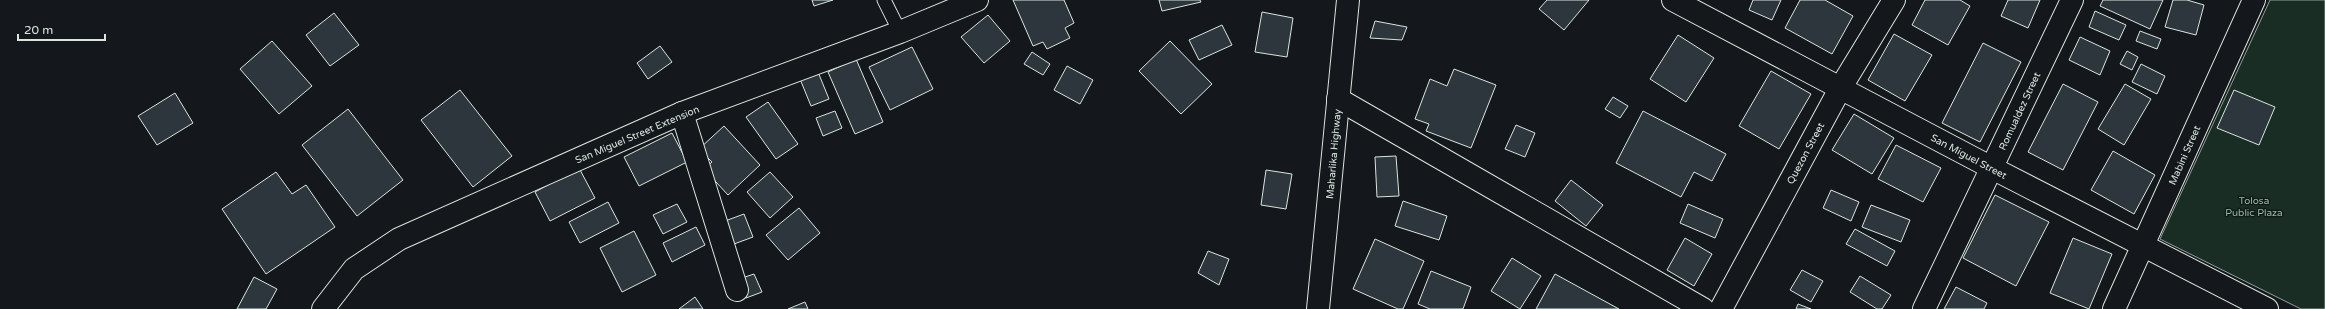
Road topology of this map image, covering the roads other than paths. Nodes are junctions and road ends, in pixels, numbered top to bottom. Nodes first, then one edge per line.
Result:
1 (884, 0) edge
2 (977, 0) edge
3 (1348, 0) edge
4 (1673, 0) edge
5 (1894, 0) edge
6 (2072, 0) edge
7 (2254, 0) edge
8 (900, 32) junction
9 (1840, 87) junction
10 (1338, 99) junction
11 (682, 113) junction
12 (1992, 168) junction
13 (2143, 245) junction
14 (737, 290) dead end
15 (323, 309) edge
16 (1318, 309) edge
17 (1703, 309) edge
18 (1721, 309) edge
19 (1924, 309) edge
20 (2114, 309) edge
21 (2267, 309) edge

1 - 8 lane
2 - 8 main road, San Miguel Street Extension
3 - 10 main road, Maharlika Highway
4 - 9 main road, San Miguel Street
5 - 9 main road, Quezon Street
6 - 12 main road, Romualdez Street
7 - 13 main road, Mabini Street
8 - 11 main road, San Miguel Street Extension
9 - 12 main road, San Miguel Street
9 - 18 main road, Quezon Street
10 - 16 main road, Maharlika Highway
10 - 17 main road
11 - 14 main road
11 - 15 main road, San Miguel Street Extension
12 - 13 main road, San Miguel Street
12 - 19 main road, Romualdez Street
13 - 20 main road, Mabini Street
13 - 21 main road, San Miguel Street

